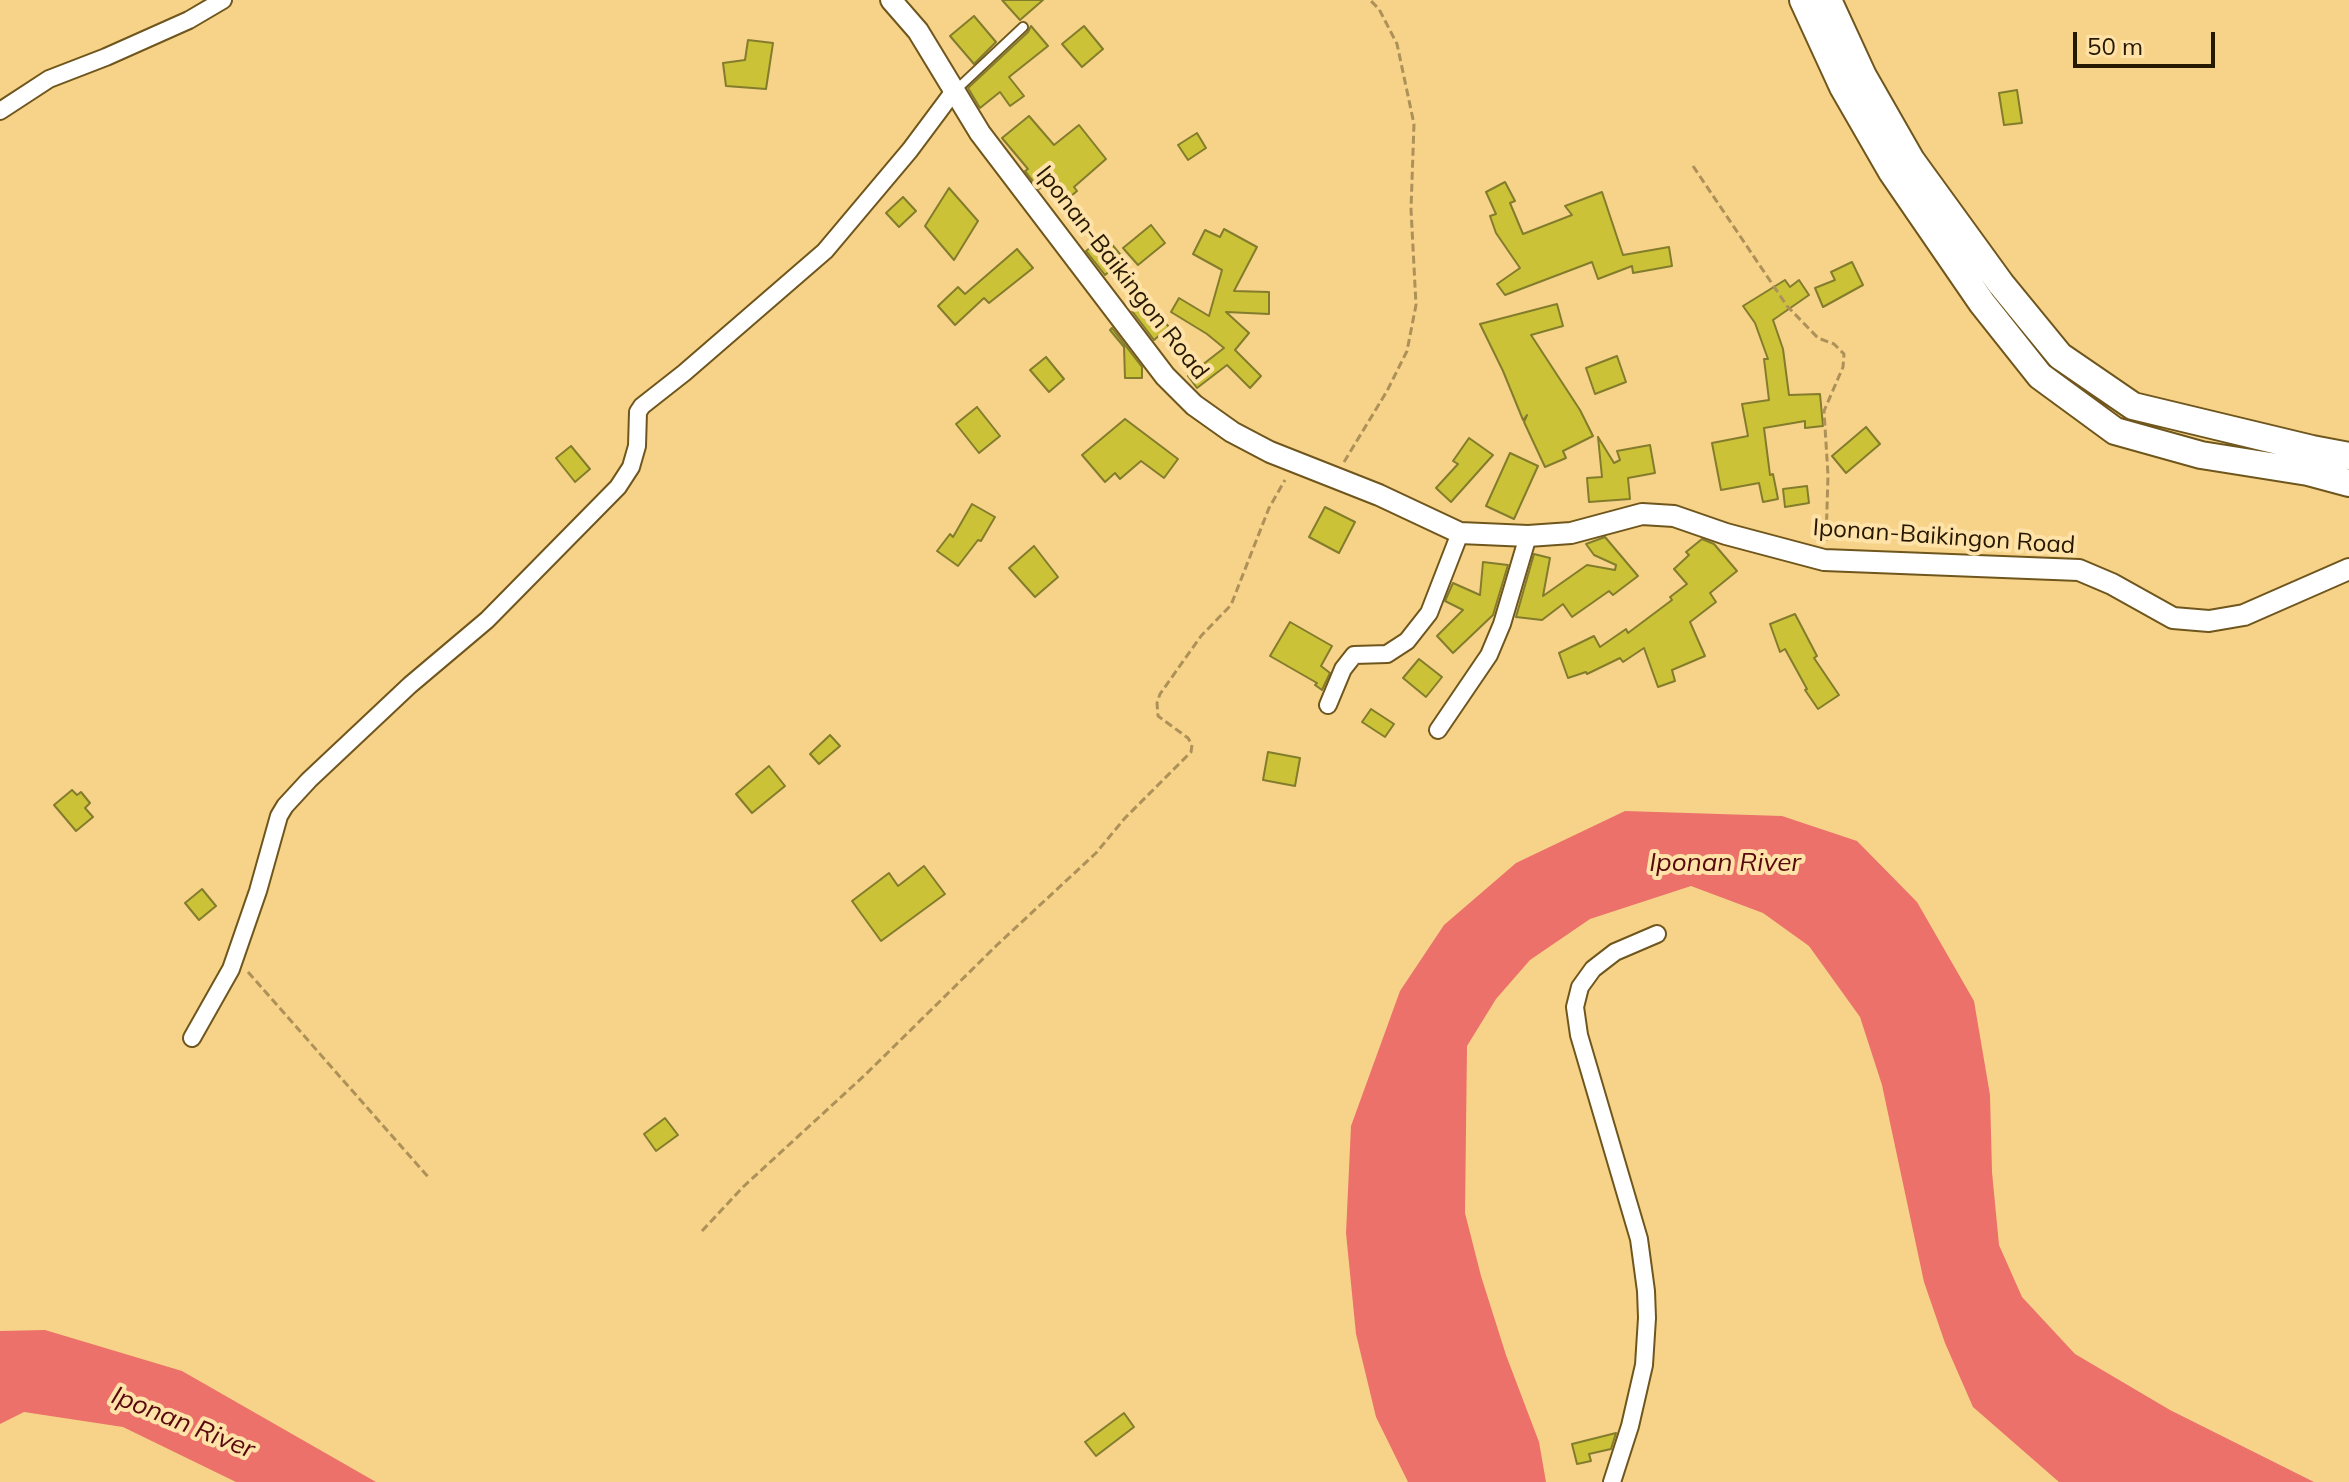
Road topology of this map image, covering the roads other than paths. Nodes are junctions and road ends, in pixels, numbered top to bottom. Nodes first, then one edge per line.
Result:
1 (223, 0) edge
2 (891, 0) edge
3 (1803, 0) edge
4 (1828, 0) edge
5 (1023, 27) dead end
6 (954, 91) junction
7 (0, 111) edge
8 (2349, 456) edge
9 (2349, 483) edge
10 (1460, 533) junction
11 (1528, 536) junction
12 (2349, 569) edge
13 (1328, 705) dead end
14 (1438, 730) dead end
15 (1657, 934) dead end
16 (192, 1038) dead end
17 (1612, 1482) edge

1 - 7 street
2 - 6 street, Iponan-Baikingon Road
3 - 9 main road
4 - 8 main road
5 - 6 lane
6 - 10 street, Iponan-Baikingon Road
6 - 16 street
10 - 11 street, Iponan-Baikingon Road
10 - 13 street
11 - 12 street, Iponan-Baikingon Road
11 - 14 street
15 - 17 street

